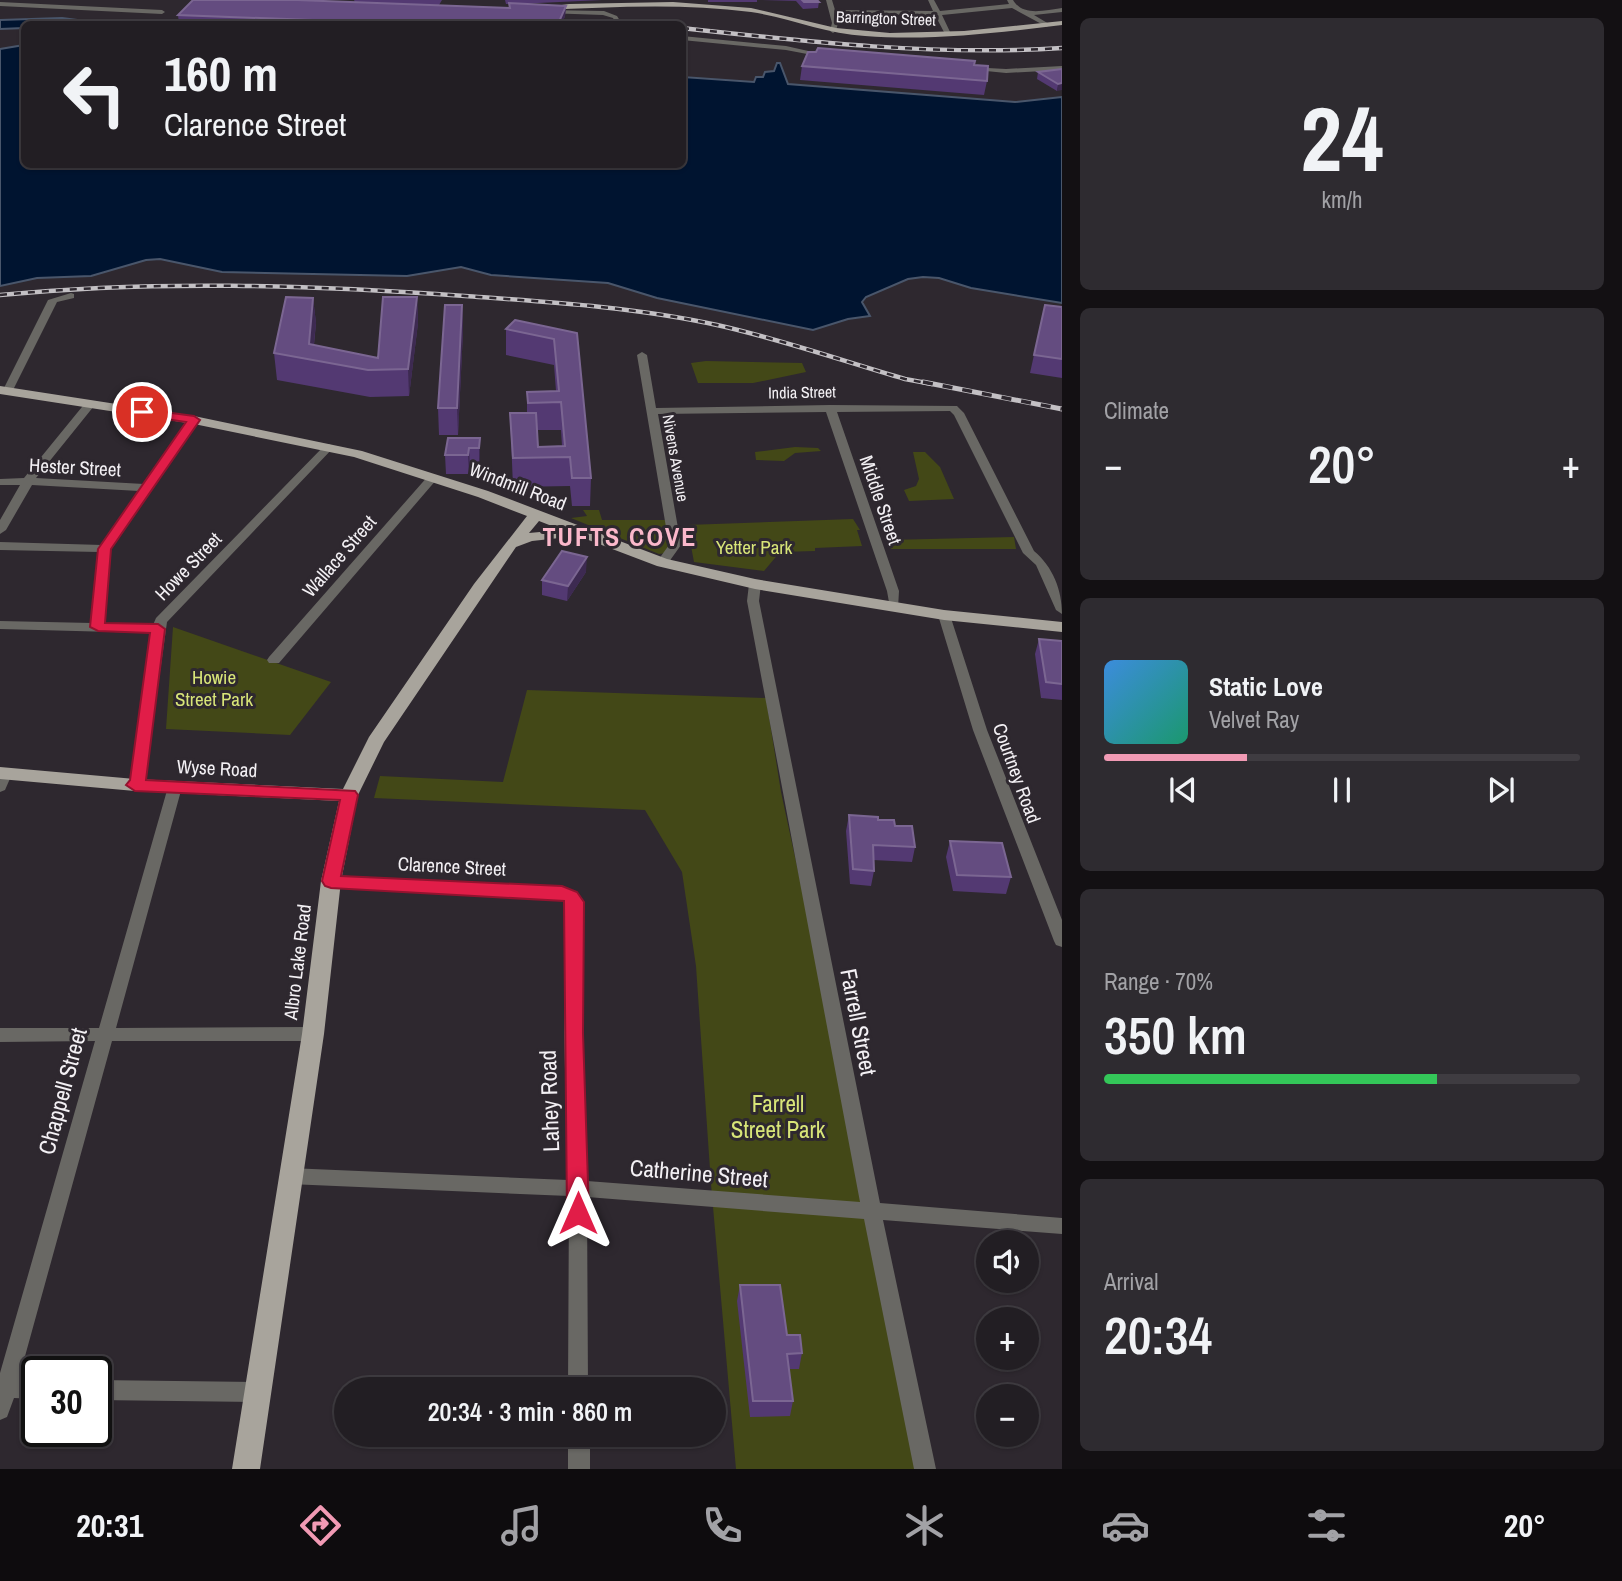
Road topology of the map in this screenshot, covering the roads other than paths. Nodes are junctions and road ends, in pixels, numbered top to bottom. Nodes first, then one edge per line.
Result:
1 (829, 0) edge
2 (931, 0) edge
3 (1013, 2) edge
4 (0, 4) edge
5 (536, 10) joint
6 (1062, 10) edge
7 (162, 12) dead end
8 (833, 12) junction
9 (938, 13) junction
10 (1027, 14) junction
11 (617, 21) edge
12 (1062, 23) edge
13 (1047, 25) junction
14 (834, 27) junction
15 (948, 34) junction
16 (686, 38) edge
17 (831, 57) edge
18 (1062, 68) edge
19 (963, 69) edge
20 (71, 296) dead end
21 (642, 355) dead end
22 (4, 390) edge
23 (90, 404) junction
24 (830, 408) junction
25 (652, 411) junction
26 (194, 420) junction
27 (329, 447) junction
28 (433, 477) junction
29 (28, 481) junction
30 (0, 482) edge
31 (149, 488) junction
32 (536, 515) junction
33 (0, 530) edge
34 (581, 533) junction
35 (511, 544) junction
36 (0, 547) edge
37 (105, 549) junction
38 (662, 564) junction
39 (755, 584) junction
40 (894, 605) junction
41 (1062, 610) edge
42 (944, 615) junction
43 (0, 625) edge
44 (98, 627) junction
45 (1062, 627) edge
46 (158, 629) junction
47 (275, 660) dead end
48 (2, 778) edge
49 (135, 785) junction
50 (175, 787) junction
51 (349, 795) junction
52 (331, 881) junction
53 (570, 897) joint
54 (1062, 941) edge
55 (313, 1034) junction
56 (0, 1035) edge
57 (103, 1035) junction
58 (289, 1176) junction
59 (578, 1188) junction
60 (874, 1212) junction
61 (1062, 1226) edge
62 (578, 1377) edge
63 (3, 1388) edge
64 (21, 1389) edge
65 (112, 1390) edge
66 (258, 1392) junction
67 (0, 1409) edge
68 (579, 1447) edge
69 (246, 1469) edge
70 (579, 1469) edge
71 (925, 1469) edge

1 - 8 street
2 - 9 street
3 - 9 street
3 - 10 street
4 - 7 street
5 - 11 street
5 - 14 main road, Barrington Street
6 - 10 street
8 - 9 street
8 - 14 street
9 - 15 street
10 - 13 street
12 - 13 main road, Barrington Street
13 - 15 main road, Barrington Street
14 - 15 main road, Barrington Street
16 - 17 street
18 - 19 street
20 - 22 street
21 - 25 street, Nivens Avenue
22 - 23 main road, Windmill Road
23 - 26 main road, Windmill Road
23 - 29 street
24 - 25 street, India Street
24 - 40 street, Middle Street
24 - 41 street, India Street
25 - 38 street, Nivens Avenue
26 - 27 main road, Windmill Road
26 - 31 street
27 - 28 main road, Windmill Road
27 - 46 street, Howe Street
28 - 32 main road, Windmill Road
28 - 47 street, Wallace Street
29 - 30 street, Hester Street
29 - 31 street, Hester Street
29 - 33 street
31 - 37 street
32 - 34 main road, Windmill Road
32 - 35 main road, Albro Lake Road
34 - 35 main road
34 - 38 main road, Windmill Road
35 - 51 main road, Albro Lake Road
36 - 37 street
37 - 44 street
38 - 39 main road, Windmill Road
39 - 40 main road, Windmill Road
39 - 60 street, Farrell Street
40 - 42 main road, Windmill Road
42 - 45 main road, Windmill Road
42 - 54 street, Courtney Road
43 - 44 street
44 - 46 street
46 - 49 street, Howe Street
48 - 49 main road, Wyse Road
49 - 50 main road, Wyse Road
50 - 51 main road, Wyse Road
50 - 57 street, Chappell Street
51 - 52 main road, Albro Lake Road
52 - 53 street, Clarence Street
52 - 55 main road, Albro Lake Road
53 - 59 street, Lahey Road
55 - 57 street
55 - 58 main road, Albro Lake Road
56 - 57 street
57 - 63 street, Chappell Street
58 - 59 street, Catherine Street
58 - 66 main road, Albro Lake Road
59 - 60 street, Catherine Street
59 - 62 street, Lahey Road
60 - 61 street, Catherine Street
60 - 71 street, Farrell Street
63 - 64 street
63 - 67 street, Chappell Street
65 - 66 street
66 - 69 main road, Albro Lake Road
68 - 70 street

